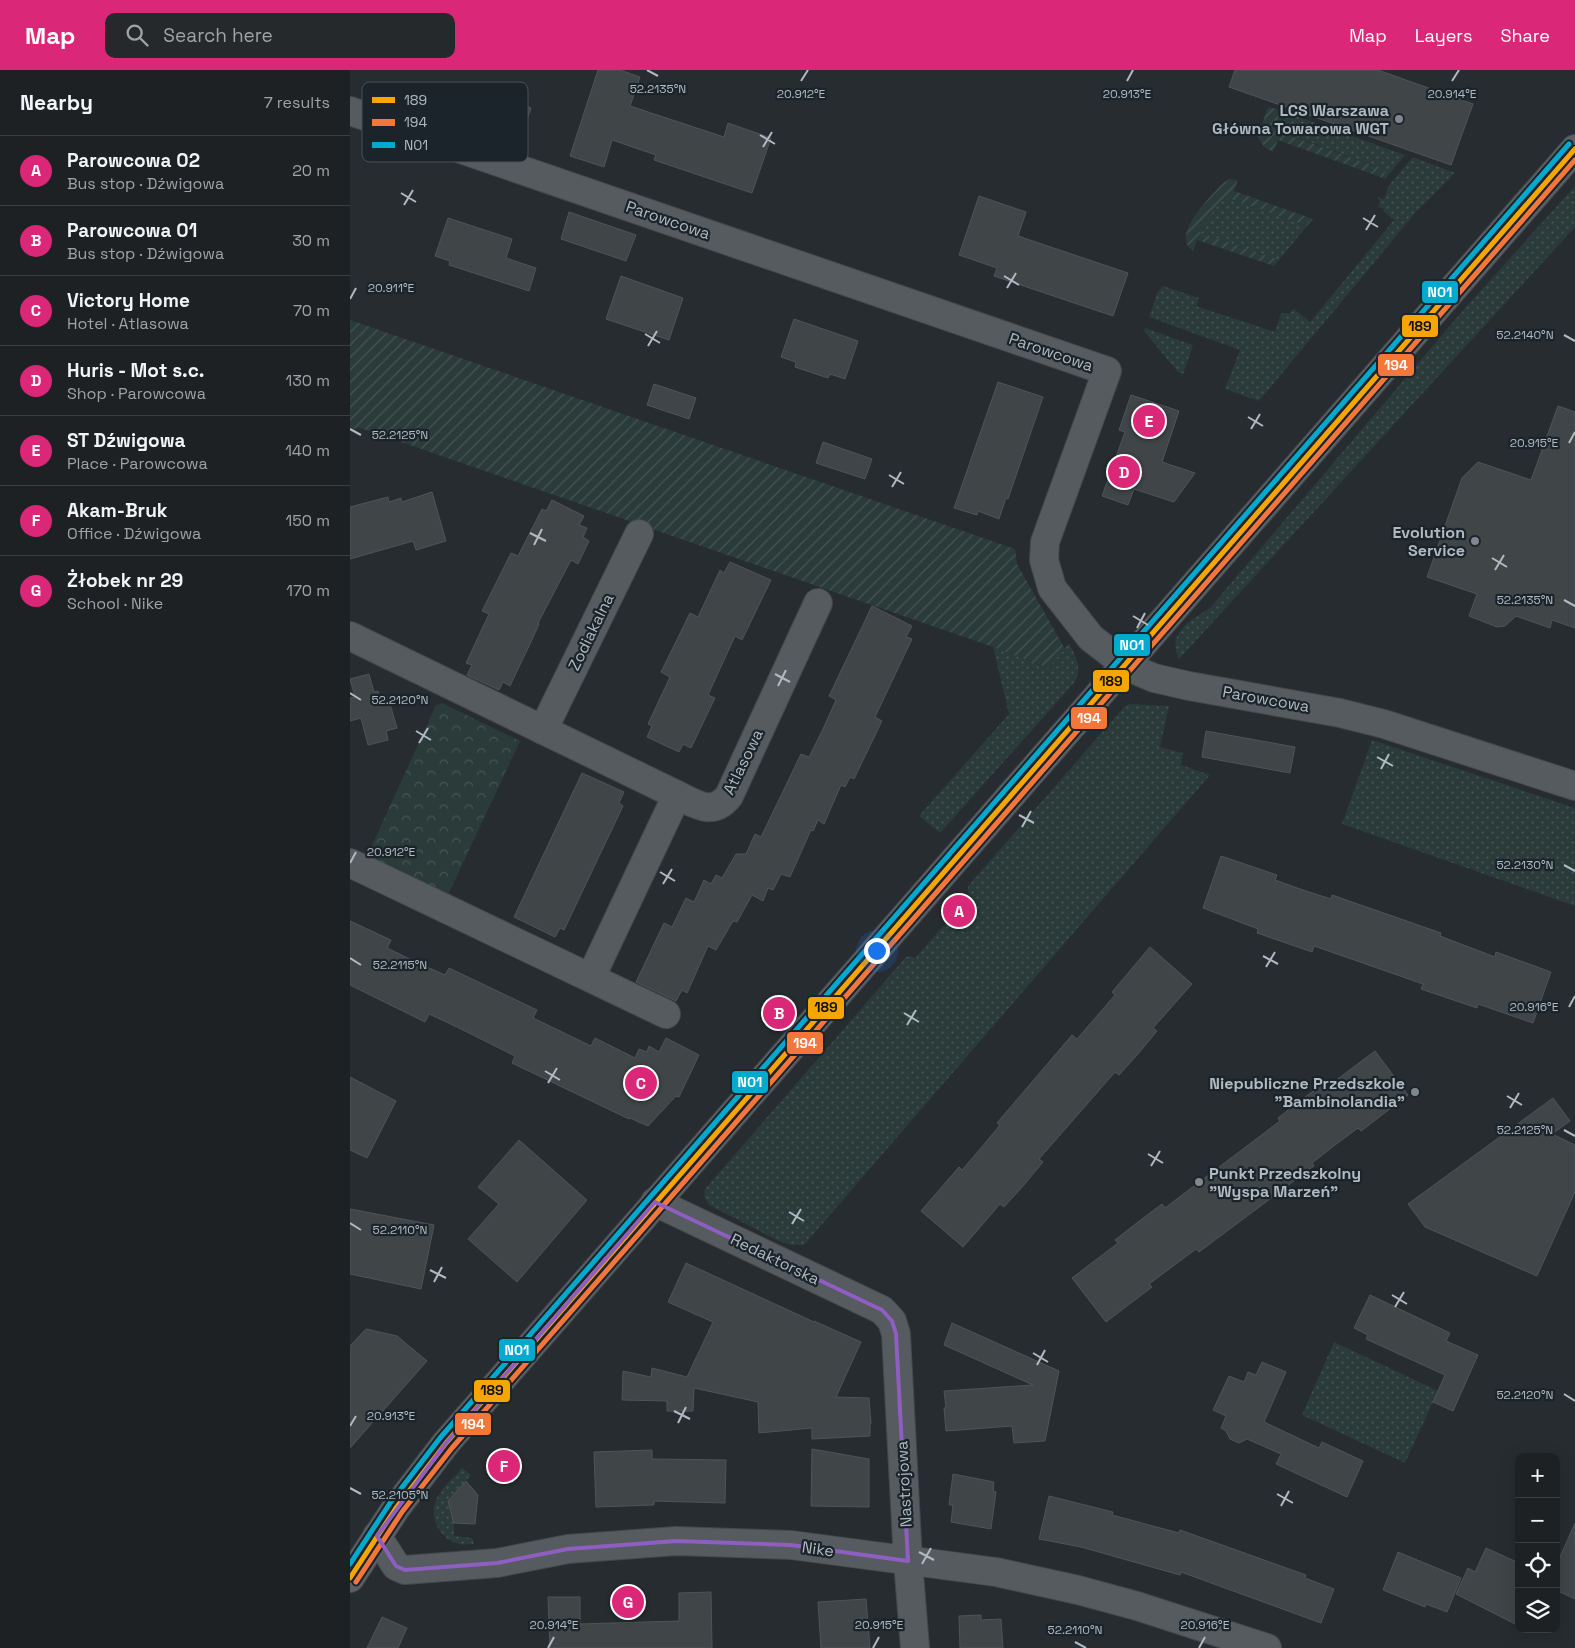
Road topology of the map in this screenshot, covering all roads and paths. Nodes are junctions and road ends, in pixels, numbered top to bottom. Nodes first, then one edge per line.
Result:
1 (350, 111) edge
2 (362, 115) edge
3 (1575, 149) edge
4 (498, 162) edge
5 (639, 534) dead end
6 (818, 602) dead end
7 (350, 636) edge
8 (1125, 664) junction
9 (542, 730) junction
10 (1575, 786) edge
11 (677, 795) junction
12 (350, 863) edge
13 (591, 977) junction
14 (666, 1014) dead end
15 (655, 1202) junction
16 (892, 1321) joint
17 (377, 1536) junction
18 (908, 1561) junction
19 (350, 1578) edge
20 (915, 1648) edge
21 (1267, 1648) edge

1 - 2 street, Parowcowa
3 - 8 main road
4 - 8 street, Parowcowa
5 - 9 street, Zodiakalna
6 - 11 street, Atlasowa
7 - 9 street
8 - 10 street, Parowcowa
8 - 15 main road
9 - 11 street
11 - 13 street
12 - 13 street
13 - 14 street
15 - 16 street, Redaktorska
15 - 17 main road
16 - 18 street, Nastrojowa
17 - 18 street, Nike
17 - 19 main road
18 - 20 street, Nastrojowa
18 - 21 street, Nike

